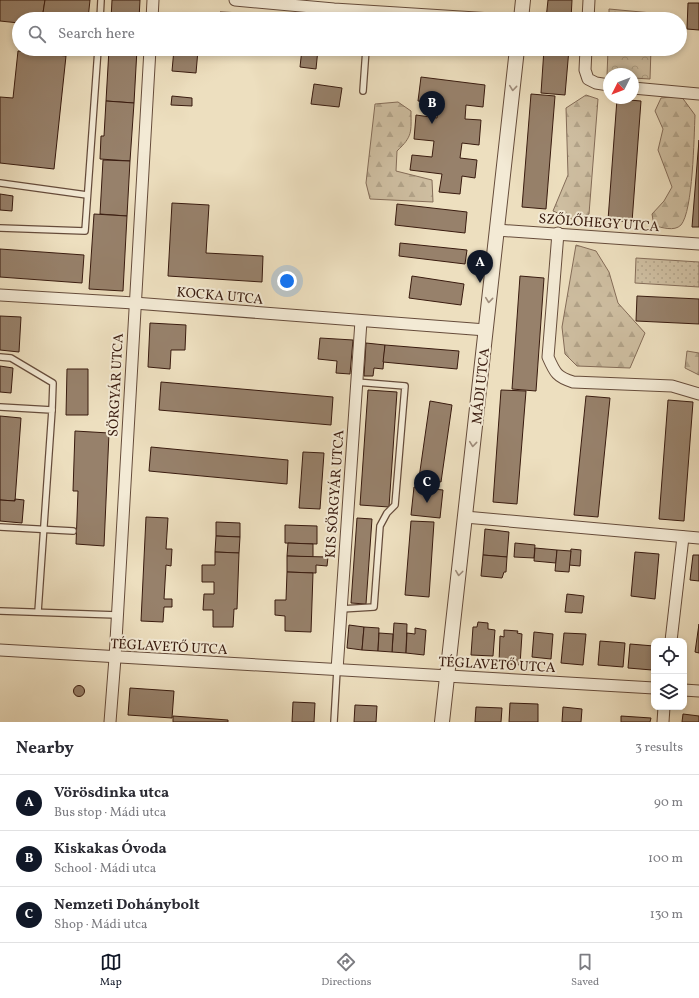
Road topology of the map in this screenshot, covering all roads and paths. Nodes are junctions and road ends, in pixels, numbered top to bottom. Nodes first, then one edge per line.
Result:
1 (102, 0) edge
2 (153, 0) edge
3 (236, 0) edge
4 (523, 0) edge
5 (589, 0) edge
6 (101, 12) edge
7 (152, 12) edge
8 (342, 12) edge
9 (522, 12) edge
10 (588, 12) edge
11 (97, 56) edge
12 (150, 56) edge
13 (366, 56) edge
14 (517, 56) edge
15 (586, 56) edge
16 (603, 84) edge
17 (639, 89) edge
18 (363, 91) dead end
19 (699, 94) edge
20 (0, 183) edge
21 (87, 194) junction
22 (0, 228) edge
23 (498, 230) junction
24 (558, 233) junction
25 (699, 244) edge
26 (0, 295) edge
27 (134, 303) junction
28 (361, 321) junction
29 (486, 330) junction
30 (0, 357) edge
31 (356, 382) junction
32 (699, 394) edge
33 (0, 408) edge
34 (52, 410) junction
35 (465, 517) junction
36 (0, 527) edge
37 (45, 530) junction
38 (73, 531) dead end
39 (683, 537) junction
40 (699, 538) edge
41 (341, 608) junction
42 (0, 611) edge
43 (38, 612) junction
44 (117, 615) junction
45 (671, 638) edge
46 (0, 650) edge
47 (116, 658) junction
48 (337, 670) junction
49 (447, 676) junction
50 (651, 688) edge
51 (687, 690) edge
52 (699, 691) edge
53 (664, 710) edge
54 (110, 722) edge
55 (334, 722) edge
56 (442, 722) edge
57 (663, 722) edge

1 - 6 lane
2 - 7 street
3 - 8 street
4 - 9 street
5 - 10 street
11 - 21 lane
12 - 27 street, SÖRGYÁR UTCA
13 - 18 lane
14 -> 23 street, MÁDI UTCA
15 - 16 street
17 - 19 street
20 - 21 lane
21 - 22 lane
23 - 24 street, SZŐLŐHEGY UTCA
23 -> 29 street, MÁDI UTCA
24 - 25 street, SZŐLŐHEGY UTCA
24 - 32 street
26 - 27 street, KOCKA UTCA
27 - 28 street, KOCKA UTCA
27 - 44 street, SÖRGYÁR UTCA
28 - 29 street, KOCKA UTCA
28 - 31 street, KIS SÖRGYÁR UTCA
29 -> 35 street, MÁDI UTCA
30 - 34 lane
31 - 41 street, KIS SÖRGYÁR UTCA
31 - 41 lane
33 - 34 lane
34 - 37 lane
35 - 39 street
35 -> 49 street, MÁDI UTCA
36 - 37 lane
37 - 38 lane
37 - 43 lane
39 - 40 street
39 - 45 street
41 - 48 street, KIS SÖRGYÁR UTCA
42 - 43 lane
43 - 44 lane
44 - 47 street, SÖRGYÁR UTCA
46 - 47 street, TÉGLAVETŐ UTCA
47 - 48 street, TÉGLAVETŐ UTCA
47 - 54 street, SÖRGYÁR UTCA
48 - 49 street, TÉGLAVETŐ UTCA
48 - 55 lane
49 - 50 street, TÉGLAVETŐ UTCA
49 - 56 street, MÁDI UTCA
51 - 52 street
53 - 57 street

